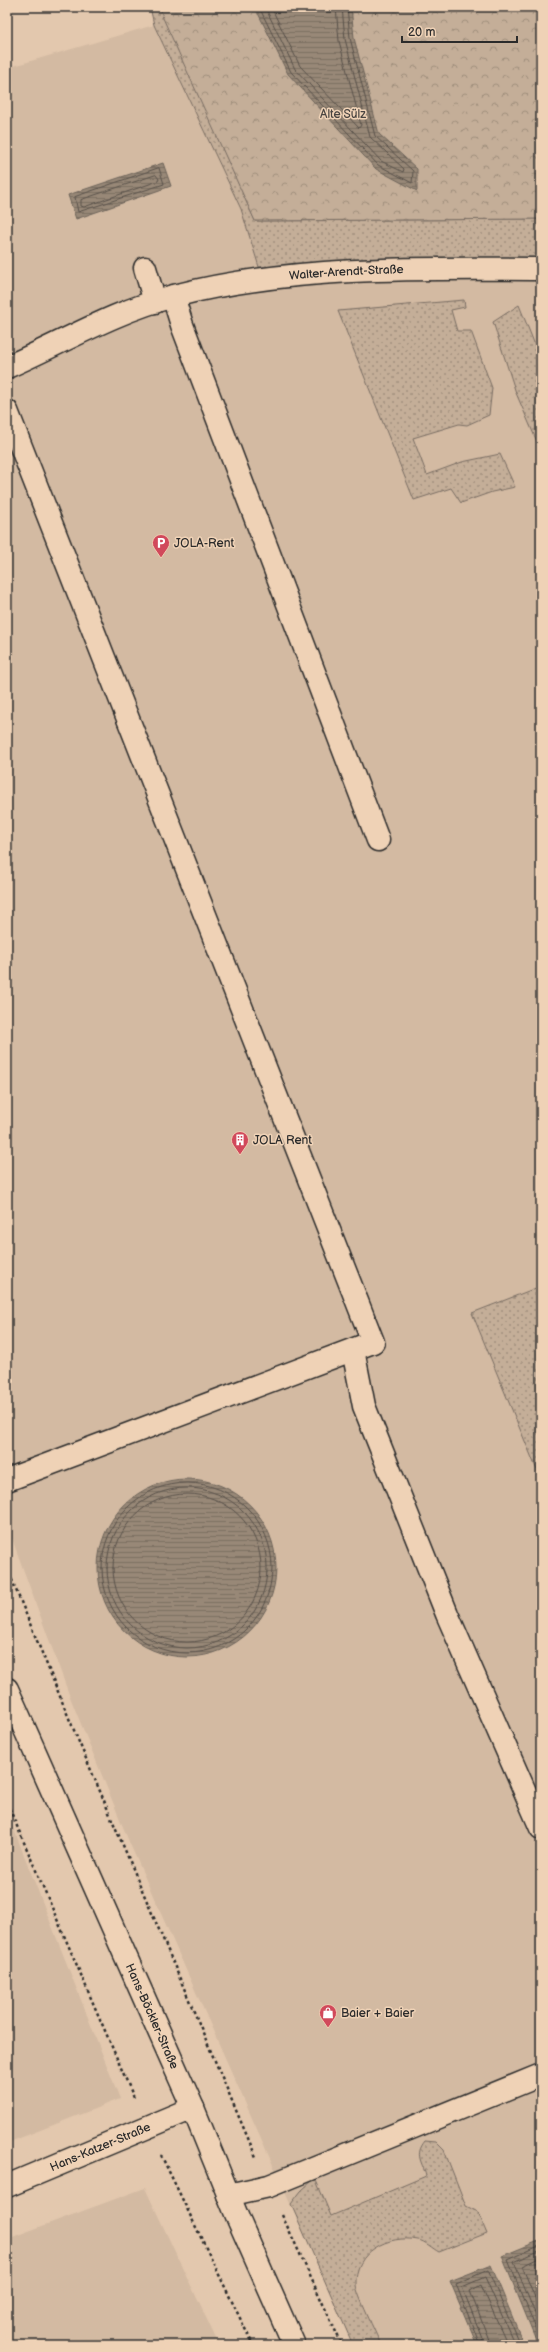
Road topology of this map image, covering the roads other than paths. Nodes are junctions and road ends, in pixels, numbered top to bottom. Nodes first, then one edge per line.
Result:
1 (145, 268) dead end
2 (541, 269) edge
3 (164, 299) junction
4 (7, 367) edge
5 (7, 412) edge
6 (378, 840) dead end
7 (353, 1350) junction
8 (7, 1480) edge
9 (7, 1689) edge
10 (541, 1828) edge
11 (541, 2075) edge
12 (193, 2108) junction
13 (7, 2186) edge
14 (228, 2196) junction
15 (294, 2345) edge

1 - 3 street
2 - 3 street, Walter-Arendt-Straße
3 - 4 street, Walter-Arendt-Straße
3 - 6 street
5 - 7 street
7 - 8 street
7 - 10 street
9 - 12 street, Hans-Böckler-Straße
11 - 14 street
12 - 13 street, Hans-Katzer-Straße
12 - 14 street, Hans-Böckler-Straße
14 - 15 street, Hans-Böckler-Straße

